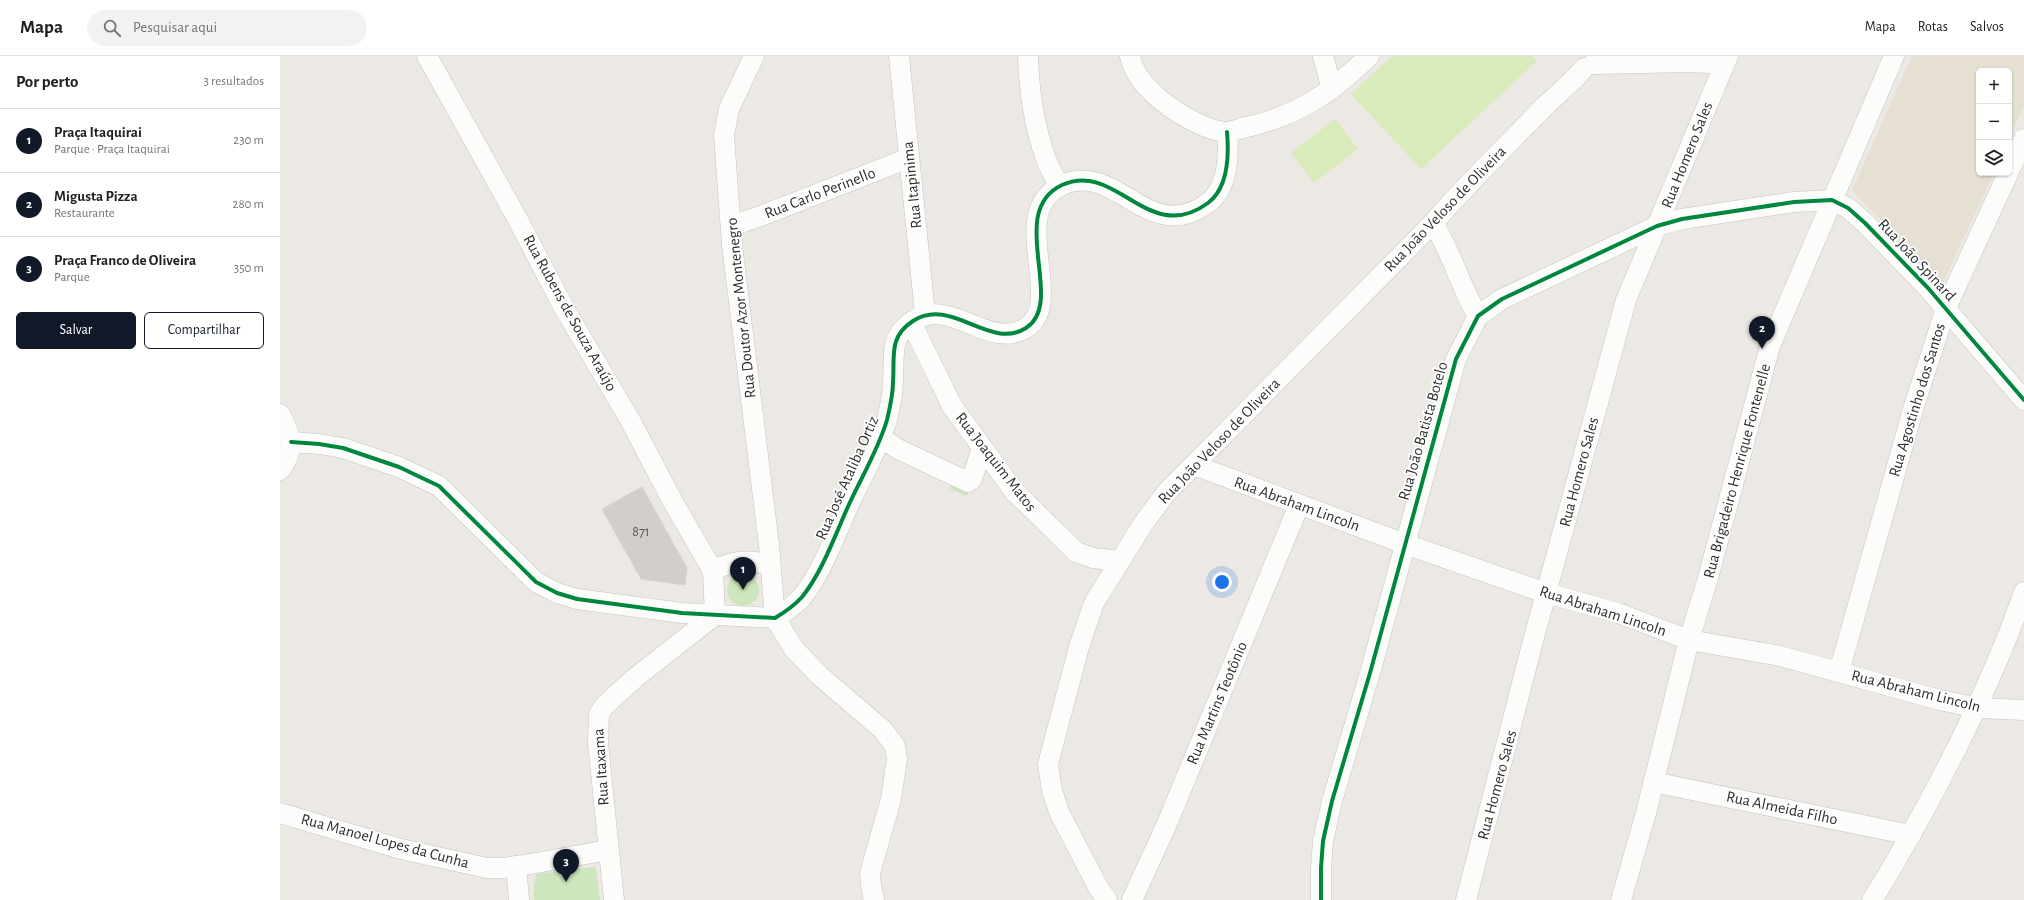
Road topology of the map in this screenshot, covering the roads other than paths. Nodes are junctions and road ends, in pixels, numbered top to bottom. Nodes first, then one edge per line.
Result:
1 (427, 56) edge
2 (754, 56) edge
3 (899, 56) edge
4 (1028, 56) edge
5 (1130, 56) edge
6 (1323, 56) edge
7 (1369, 56) edge
8 (1894, 56) edge
9 (1726, 60) edge
10 (1587, 61) edge
11 (1332, 89) junction
12 (1227, 132) junction
13 (2024, 139) edge
14 (909, 158) junction
15 (2019, 166) edge
16 (1059, 187) junction
17 (1832, 200) junction
18 (1433, 223) junction
19 (731, 226) junction
20 (1657, 226) junction
21 (1946, 308) junction
22 (1478, 316) junction
23 (918, 318) junction
24 (2024, 400) edge
25 (280, 414) edge
26 (880, 438) junction
27 (291, 442) junction
28 (982, 448) junction
29 (1194, 465) junction
30 (280, 470) edge
31 (1299, 505) junction
32 (1405, 544) junction
33 (1119, 561) junction
34 (770, 565) junction
35 (713, 571) junction
36 (2024, 592) edge
37 (1547, 593) junction
38 (715, 615) junction
39 (775, 618) junction
40 (1689, 640) junction
41 (1839, 672) junction
42 (1978, 708) junction
43 (2024, 710) edge
44 (1653, 782) junction
45 (280, 812) edge
46 (1911, 835) junction
47 (608, 850) junction
48 (516, 866) junction
49 (519, 900) edge
50 (614, 900) edge
51 (874, 900) edge
52 (1107, 900) edge
53 (1132, 900) edge
54 (1321, 900) edge
55 (1466, 900) edge
56 (1621, 900) edge
57 (1872, 900) edge

1 - 35 street, Rua Rubens de Souza Araújo
2 - 19 street, Rua Doutor Azor Montenegro
3 - 14 street, Rua Itapinima
4 - 16 street
5 - 12 street
6 - 11 street
7 - 11 street
8 - 17 street, Rua Brigadeiro Henrique Fontenelle
9 - 10 street
9 - 20 street, Rua Homero Sales
10 - 18 street, Rua João Veloso de Oliveira
11 - 12 street
12 - 16 street
13 - 15 street, Rua Agostinho dos Santos
14 - 19 street, Rua Carlo Perinello
14 - 23 street, Rua Itapinima
15 - 21 street, Rua Agostinho dos Santos
16 - 23 street
17 - 20 street, Rua João Batista Botelo
17 - 21 street, Rua João Spinard
17 - 40 street, Rua Brigadeiro Henrique Fontenelle
18 - 22 street
18 - 29 street, Rua João Veloso de Oliveira
19 - 34 street, Rua Doutor Azor Montenegro
20 - 22 street, Rua João Batista Botelo
20 - 37 street, Rua Homero Sales
21 - 24 street, Rua João Spinard
21 - 41 street, Rua Agostinho dos Santos
22 - 32 street, Rua João Batista Botelo
23 - 26 street, Rua José Ataliba Ortiz
23 - 28 street, Rua Joaquim Matos
25 - 27 street
26 - 28 street
26 - 39 street, Rua José Ataliba Ortiz
27 - 30 street
27 - 38 street
28 - 33 street, Rua Joaquim Matos
29 - 31 street, Rua Abraham Lincoln
29 - 33 street, Rua João Veloso de Oliveira
31 - 32 street, Rua Abraham Lincoln
31 - 53 street, Rua Martins Teotônio
32 - 37 street, Rua Abraham Lincoln
32 - 54 street, Rua João Batista Botelo
33 - 52 street, Rua João Veloso de Oliveira
34 - 35 street
34 - 39 street, Rua Doutor Azor Montenegro
35 - 38 street
36 - 42 street
37 - 40 street, Rua Abraham Lincoln
37 - 55 street, Rua Homero Sales
38 - 39 street
38 - 47 street, Rua Itaxama
39 - 51 street
40 - 41 street, Rua Abraham Lincoln
40 - 44 street, Rua Brigadeiro Henrique Fontenelle
41 - 42 street, Rua Abraham Lincoln
42 - 43 street, Rua Abraham Lincoln
42 - 46 street
44 - 46 street, Rua Almeida Filho
44 - 56 street, Rua Brigadeiro Henrique Fontenelle
45 - 48 street, Rua Manoel Lopes da Cunha
46 - 57 street
47 - 48 street, Rua Manoel Lopes da Cunha
47 - 50 street, Rua Itaxama
48 - 49 street

